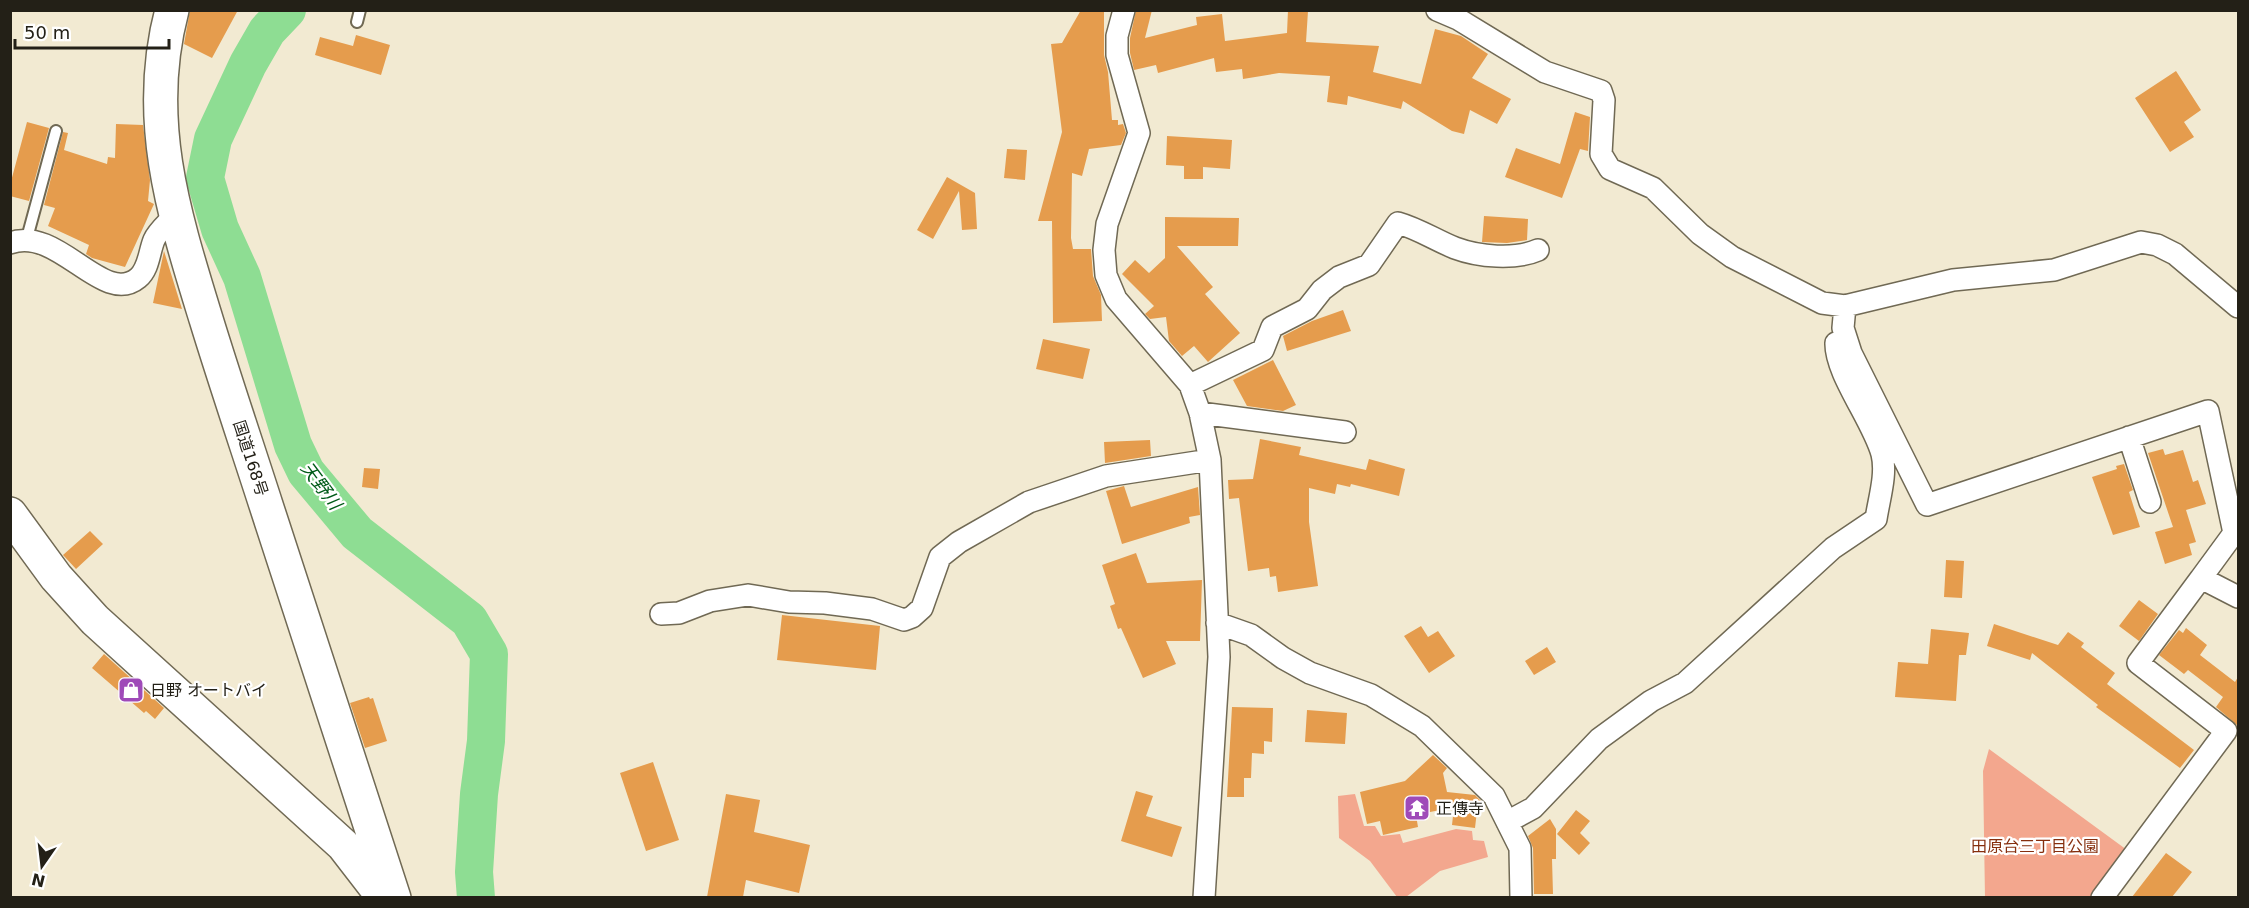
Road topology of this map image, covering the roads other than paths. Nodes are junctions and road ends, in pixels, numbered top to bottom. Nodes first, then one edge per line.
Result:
1 (172, 10) edge
2 (1124, 10) edge
3 (1437, 10) edge
4 (56, 131) dead end
5 (175, 216) junction
6 (19, 240) edge
7 (1538, 250) dead end
8 (1845, 306) junction
9 (2238, 307) edge
10 (1843, 328) junction
11 (1190, 385) junction
12 (1200, 413) junction
13 (1345, 432) dead end
14 (2129, 437) junction
15 (1210, 460) junction
16 (2150, 502) dead end
17 (10, 514) edge
18 (2201, 578) junction
19 (2238, 597) edge
20 (662, 614) dead end
21 (1217, 623) junction
22 (1507, 822) junction
23 (384, 897) edge
24 (394, 897) edge
25 (1204, 897) edge
26 (1521, 897) edge
27 (2102, 897) edge

1 - 5 highway, 国道168号
2 - 11 street
3 - 8 street
4 - 6 lane
5 - 6 street
5 - 24 highway, 国道168号
7 - 11 street
8 - 9 street
8 - 10 street
10 - 14 street
10 - 22 street
11 - 12 street
12 - 13 street
12 - 15 street
14 - 16 street
14 - 18 street
15 - 20 street
15 - 21 street
17 - 23 highway
18 - 19 street
18 - 27 street
21 - 22 street
21 - 25 street
22 - 26 street

